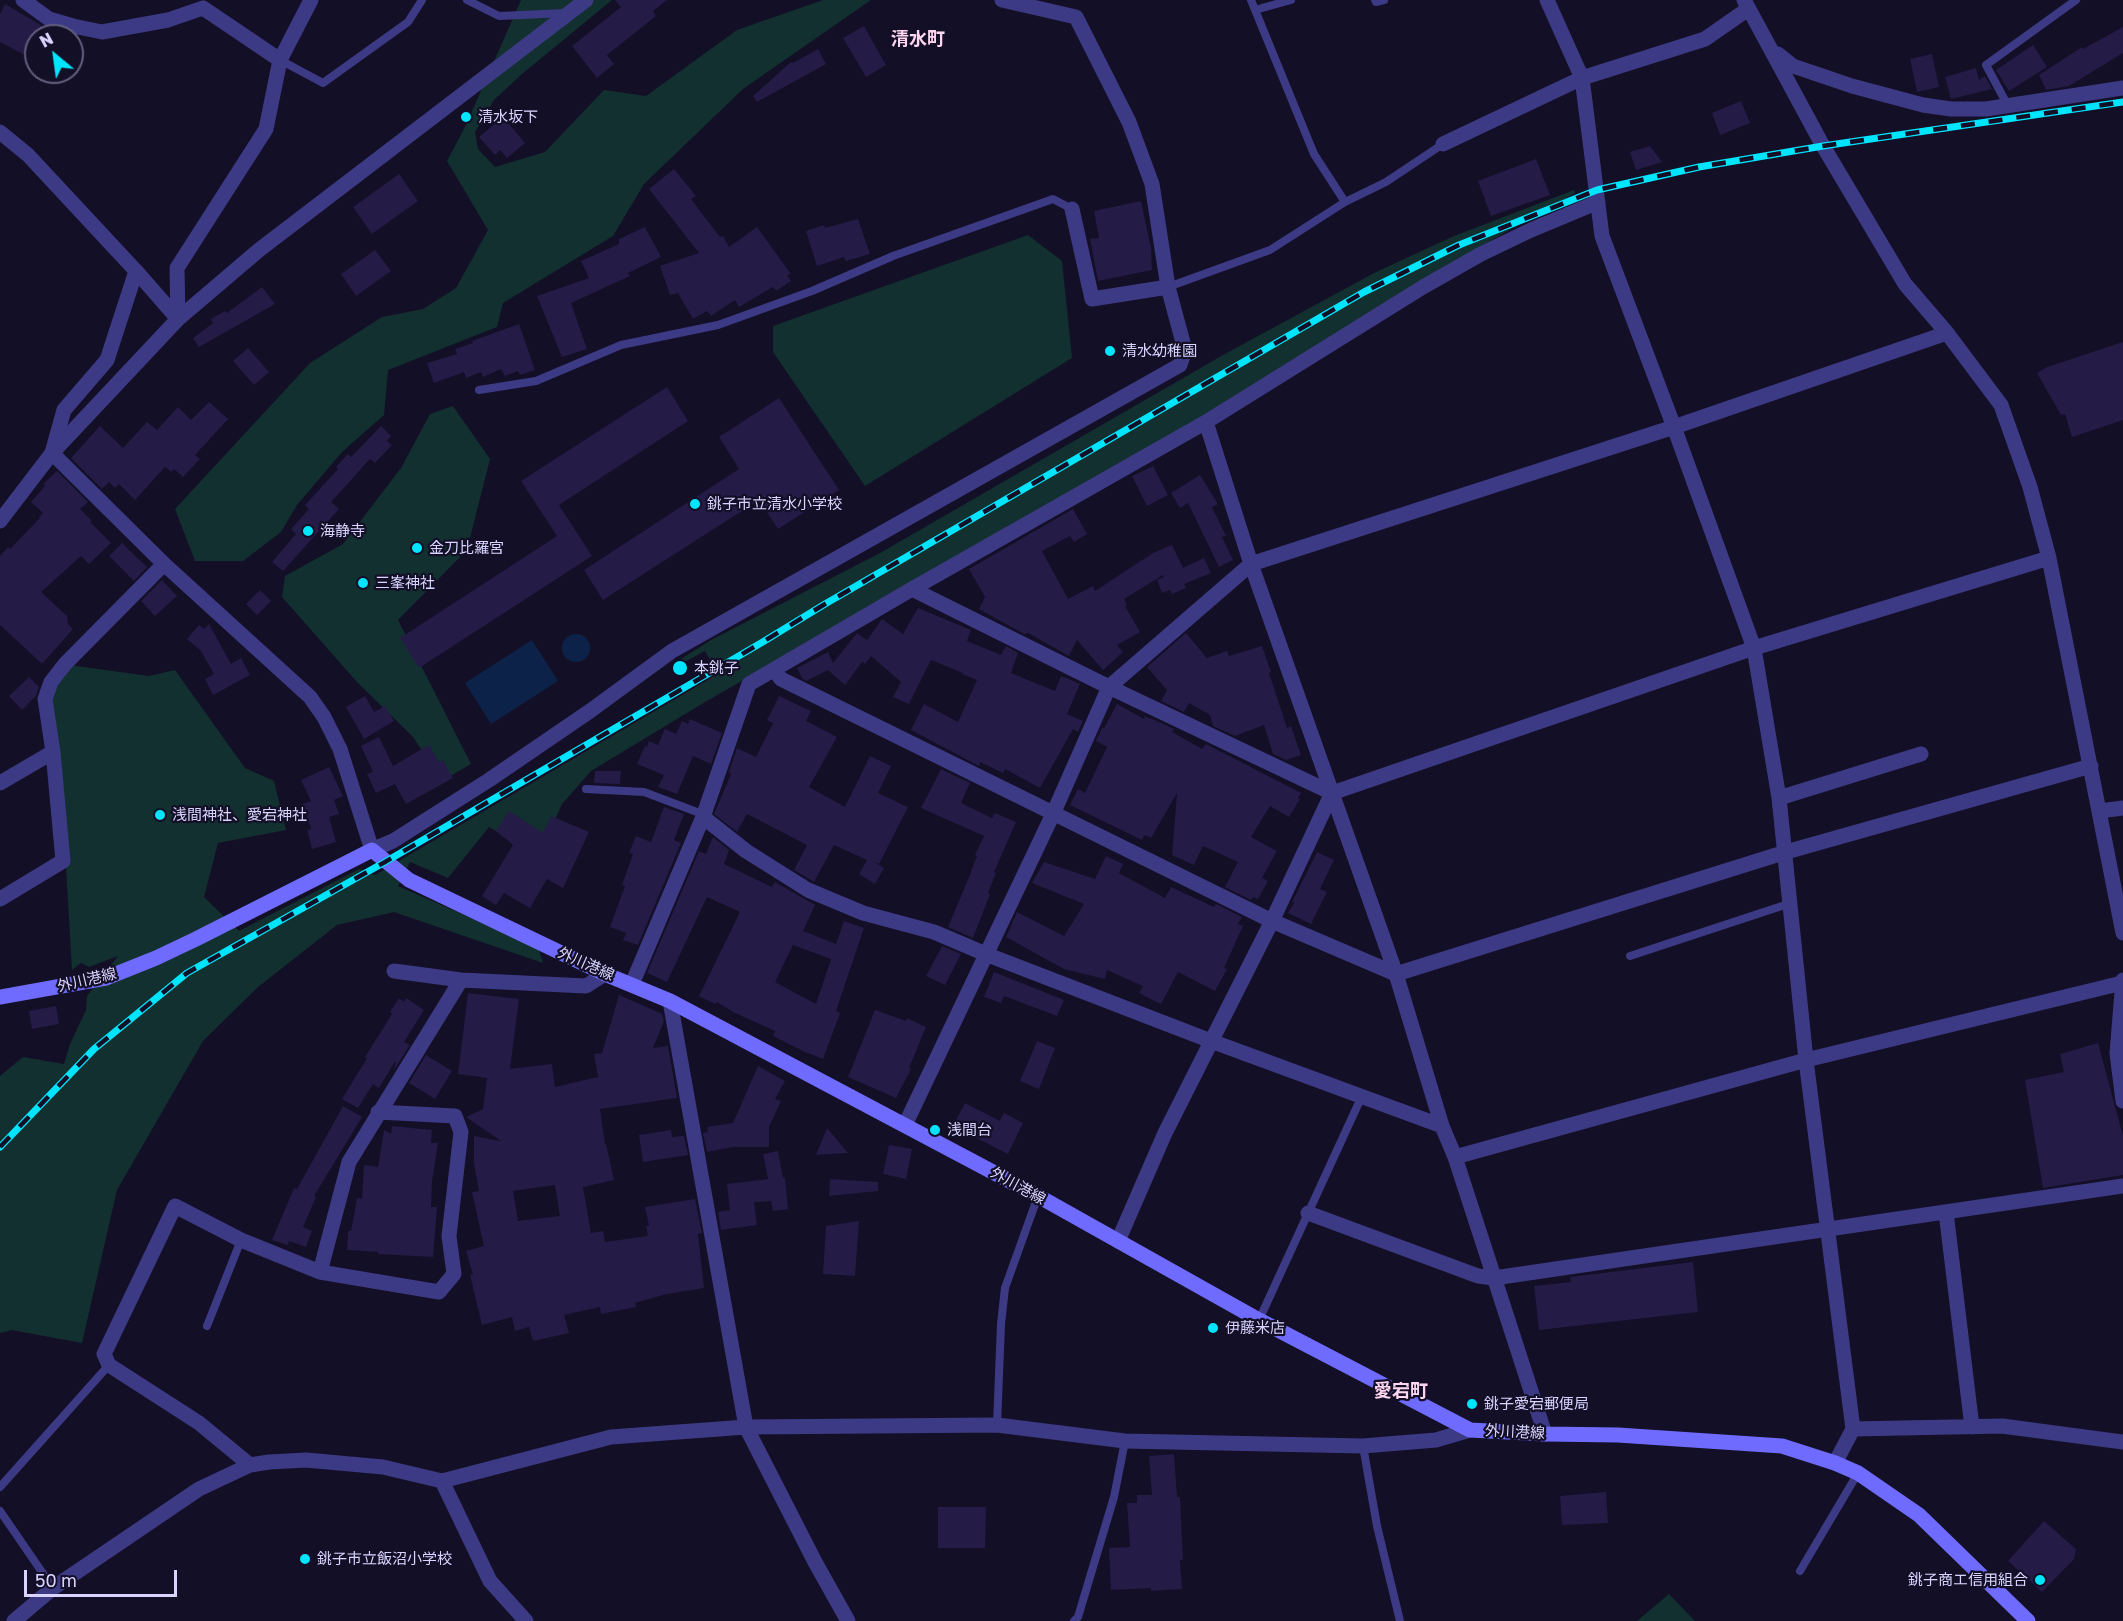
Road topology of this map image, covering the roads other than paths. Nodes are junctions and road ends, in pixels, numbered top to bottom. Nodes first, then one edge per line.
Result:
1 (23, 0) edge
2 (311, 0) edge
3 (422, 0) edge
4 (466, 0) edge
5 (586, 0) edge
6 (1002, 0) edge
7 (1251, 0) edge
8 (1291, 0) edge
9 (1375, 0) edge
10 (1384, 0) edge
11 (1547, 0) edge
12 (2076, 0) edge
13 (205, 4) edge
14 (1746, 5) edge
15 (1255, 10) junction
16 (569, 12) junction
17 (1771, 48) junction
18 (280, 60) junction
19 (1582, 78) junction
20 (2123, 88) edge
21 (2008, 106) junction
22 (0, 132) edge
23 (1443, 144) joint
24 (1345, 201) junction
25 (1598, 202) junction
26 (1072, 209) joint
27 (136, 271) junction
28 (1168, 287) junction
29 (178, 319) junction
30 (1947, 333) junction
31 (479, 390) dead end
32 (1206, 422) junction
33 (1674, 427) junction
34 (52, 453) junction
35 (0, 521) edge
36 (2049, 558) junction
37 (164, 564) junction
38 (1251, 564) junction
39 (912, 589) junction
40 (1754, 648) junction
41 (775, 671) junction
42 (1108, 687) junction
43 (53, 752) junction
44 (1921, 754) dead end
45 (2091, 766) junction
46 (0, 783) edge
47 (586, 789) dead end
48 (1332, 793) junction
49 (1779, 798) junction
50 (2123, 808) edge
51 (2100, 811) junction
52 (1053, 814) junction
53 (703, 817) junction
54 (372, 850) junction
55 (1786, 852) junction
56 (0, 899) edge
57 (1791, 903) junction
58 (1272, 921) junction
59 (2123, 933) edge
60 (988, 955) junction
61 (1630, 956) dead end
62 (394, 971) dead end
63 (605, 974) junction
64 (1396, 974) junction
65 (461, 980) junction
66 (2123, 981) edge
67 (632, 984) junction
68 (0, 997) edge
69 (670, 1002) junction
70 (1211, 1041) junction
71 (1806, 1060) junction
72 (1361, 1098) junction
73 (2123, 1101) edge
74 (378, 1112) junction
75 (905, 1125) junction
76 (1442, 1126) junction
77 (1455, 1157) junction
78 (2123, 1186) edge
79 (1038, 1196) junction
80 (1946, 1212) junction
81 (1308, 1213) junction
82 (1829, 1229) junction
83 (240, 1240) junction
84 (1118, 1241) junction
85 (320, 1272) junction
86 (1494, 1278) junction
87 (1259, 1320) junction
88 (207, 1326) dead end
89 (108, 1365) junction
90 (997, 1425) junction
91 (746, 1427) junction
92 (1972, 1427) junction
93 (1853, 1429) junction
94 (1470, 1430) junction
95 (1545, 1434) junction
96 (1125, 1441) junction
97 (2123, 1442) edge
98 (1363, 1446) junction
99 (1835, 1463) junction
100 (250, 1465) junction
101 (1858, 1473) junction
102 (442, 1481) junction
103 (0, 1487) edge
104 (0, 1511) edge
105 (1800, 1571) dead end
106 (53, 1588) junction
107 (14, 1621) edge
108 (526, 1621) edge
109 (848, 1621) edge
110 (1074, 1621) edge
111 (1400, 1621) edge
112 (2028, 1621) edge

1 - 13 street
2 - 18 street
3 - 18 lane
4 - 16 lane
5 - 16 street
6 - 28 street
7 - 15 lane
8 - 15 lane
9 - 10 lane
11 - 19 street
12 - 21 lane
13 - 18 street
14 - 17 street
14 - 19 street
15 - 24 lane
16 - 29 street
17 - 21 street
17 - 30 street
18 - 29 street
19 - 23 street
19 - 25 street
20 - 21 street
22 - 27 street
23 - 24 lane
24 - 28 lane
25 - 32 street
25 - 33 street
26 - 28 street
26 - 31 lane
27 - 29 street
27 - 34 street
28 - 54 street
29 - 34 street
30 - 33 street
30 - 36 street
32 - 38 street
32 - 39 street
33 - 38 street
33 - 40 street
34 - 35 street
34 - 37 street
36 - 40 street
36 - 45 street
37 - 43 street
37 - 54 street
38 - 42 street
38 - 48 street
39 - 41 street
39 - 42 street
40 - 48 street
40 - 49 street
41 - 52 street
41 - 53 street
42 - 48 street
42 - 52 street
43 - 46 street
43 - 56 street
44 - 49 street
45 - 51 street
45 - 55 street
47 - 53 lane
48 - 58 street
48 - 64 street
49 - 55 street
50 - 51 street
51 - 59 street
52 - 58 street
52 - 60 street
53 - 60 street
53 - 67 street
54 - 63 main road, 外川港線
54 - 68 main road, 外川港線
55 - 57 street
55 - 64 street
57 - 61 lane
57 - 71 street
58 - 64 street
58 - 70 street
60 - 70 street
60 - 75 street
62 - 65 street
63 - 65 street
63 - 67 main road, 外川港線
64 - 76 street
65 - 74 street
66 - 71 street
66 - 73 street
67 - 69 main road, 外川港線
69 - 75 main road, 外川港線
69 - 91 street
70 - 72 street
70 - 84 street
71 - 77 street
71 - 82 street
72 - 76 street
72 - 81 lane
74 - 85 street
74 - 85 street
75 - 79 main road, 外川港線
76 - 77 street
77 - 86 street
78 - 80 street
79 - 84 main road, 外川港線
79 - 90 lane
80 - 82 street
80 - 92 street
81 - 86 street
81 - 87 lane
82 - 86 street
82 - 93 street
83 - 85 street
83 - 88 lane
83 - 89 street
84 - 87 main road, 外川港線
86 - 95 street
87 - 94 main road, 外川港線
89 - 100 street
89 - 103 lane
90 - 91 street
90 - 96 street
91 - 102 street
91 - 109 street
92 - 93 street
92 - 97 street
93 - 99 street
94 - 95 main road, 外川港線
94 - 98 street
95 - 99 main road, 外川港線
96 - 98 street
96 - 110 lane
98 - 111 lane
99 - 101 main road, 外川港線
100 - 102 street
100 - 106 street
101 - 105 lane
101 - 112 main road, 外川港線
102 - 108 street
104 - 106 lane
106 - 107 street

